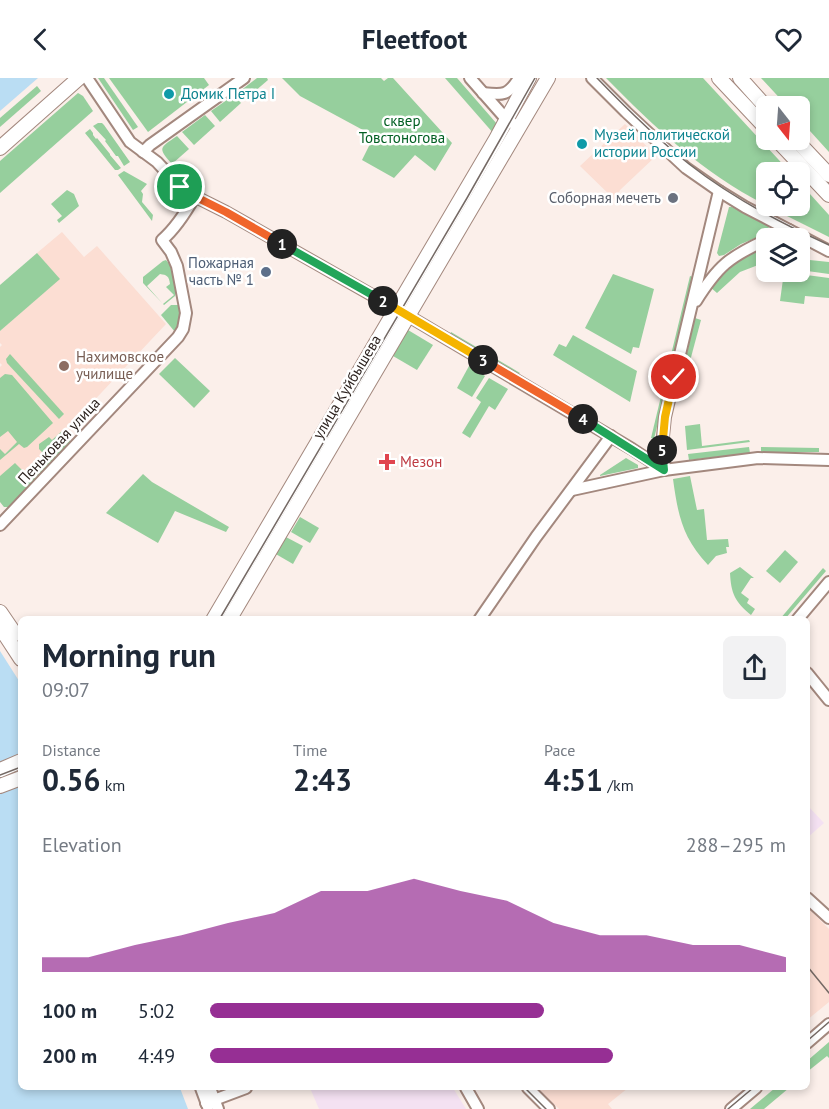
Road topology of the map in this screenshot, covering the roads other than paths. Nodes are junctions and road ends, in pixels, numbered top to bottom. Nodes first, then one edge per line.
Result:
1 (66, 78) edge
2 (79, 78) edge
3 (87, 78) edge
4 (470, 78) edge
5 (519, 78) edge
6 (529, 78) edge
7 (548, 78) edge
8 (591, 78) edge
9 (719, 78) edge
10 (740, 78) edge
11 (236, 80) edge
12 (483, 93) junction
13 (756, 96) edge
14 (756, 117) edge
15 (513, 123) junction
16 (0, 136) edge
17 (0, 148) edge
18 (786, 150) edge
19 (805, 150) edge
20 (143, 152) junction
21 (829, 175) edge
22 (171, 177) dead end
23 (180, 187) dead end
24 (719, 191) junction
25 (829, 195) edge
26 (195, 196) junction
27 (785, 228) edge
28 (810, 241) edge
29 (756, 245) edge
30 (829, 251) edge
31 (703, 253) junction
32 (724, 264) junction
33 (692, 308) junction
34 (402, 312) junction
35 (611, 436) junction
36 (829, 460) edge
37 (664, 470) junction
38 (572, 490) junction
39 (0, 525) edge
40 (829, 582) edge
41 (0, 612) edge
42 (215, 616) edge
43 (231, 616) edge
44 (484, 616) edge
45 (800, 616) edge
46 (0, 627) edge
47 (18, 639) edge
48 (18, 654) edge
49 (810, 677) edge
50 (829, 700) edge
51 (18, 762) edge
52 (0, 770) edge
53 (18, 779) edge
54 (0, 786) edge
55 (810, 901) edge
56 (829, 918) edge
57 (829, 1024) edge
58 (810, 1040) edge
59 (202, 1090) edge
60 (210, 1090) edge
61 (242, 1090) edge
62 (467, 1090) edge
63 (530, 1090) edge
64 (754, 1090) edge
65 (212, 1105) edge
66 (478, 1109) edge
67 (549, 1109) edge
68 (731, 1109) edge

1 - 16 main road
2 - 17 main road
3 - 20 street
4 - 12 street
5 - 12 street
6 - 15 main road, улица Куйбышева
7 - 15 main road, улица Куйбышева
8 - 24 street
9 - 14 main road
10 - 13 main road
11 - 20 street
12 - 15 street
15 - 34 main road, улица Куйбышева
18 - 25 main road
19 - 21 main road
20 - 22 street
23 - 26 street
24 - 27 street
24 - 31 street
26 - 34 street
26 - 39 street, Пеньковая улица
28 - 30 street
29 - 32 street
31 - 32 street
31 - 33 street
32 - 33 street
33 - 37 street
34 - 35 street
34 - 42 main road, улица Куйбышева
34 - 43 main road, улица Куйбышева
35 - 37 street
35 - 38 street
36 - 37 street
37 - 38 street
38 - 44 street
40 - 45 street
41 - 47 main road
46 - 48 main road
49 - 50 street
51 - 52 main road
53 - 54 main road
55 - 56 street
57 - 58 street
59 - 65 street
60 - 65 street
61 - 65 street
62 - 66 street
63 - 67 street
64 - 68 street

